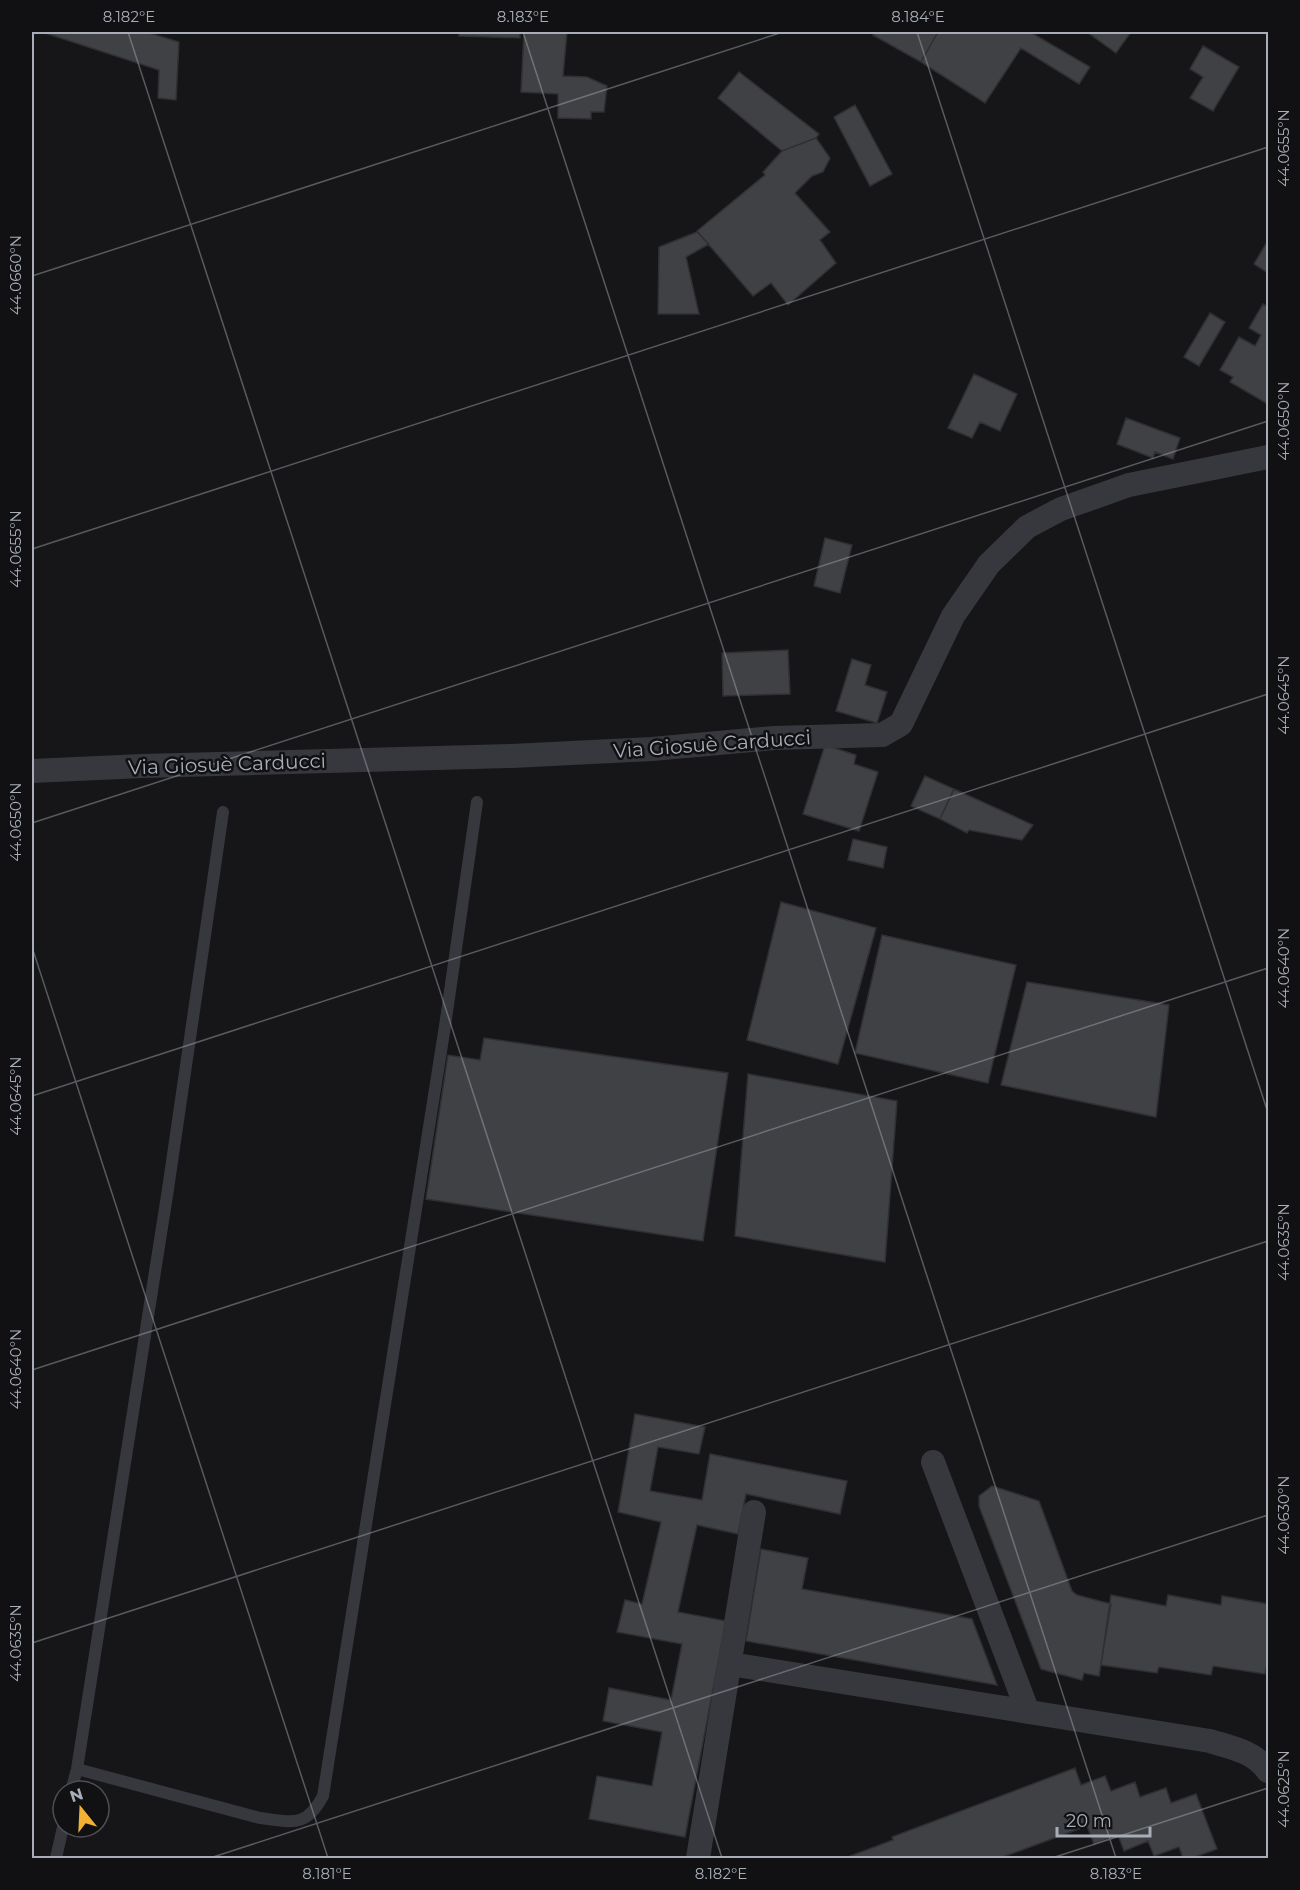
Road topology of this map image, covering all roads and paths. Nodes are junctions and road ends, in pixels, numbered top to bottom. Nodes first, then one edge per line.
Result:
1 (1269, 457) edge
2 (32, 771) edge
3 (477, 802) dead end
4 (223, 812) dead end
5 (933, 1462) dead end
6 (754, 1512) dead end
7 (730, 1664) junction
8 (1028, 1712) junction
9 (77, 1769) junction
10 (1269, 1770) edge
11 (74, 1779) edge
12 (60, 1839) edge
13 (56, 1858) edge
14 (698, 1858) edge

1 - 2 street, Via Giosuè Carducci
3 - 9 lane
4 - 9 lane
5 - 8 street
6 - 7 street
7 - 8 street
7 - 14 street
8 - 10 street
9 - 11 lane
12 - 13 lane

